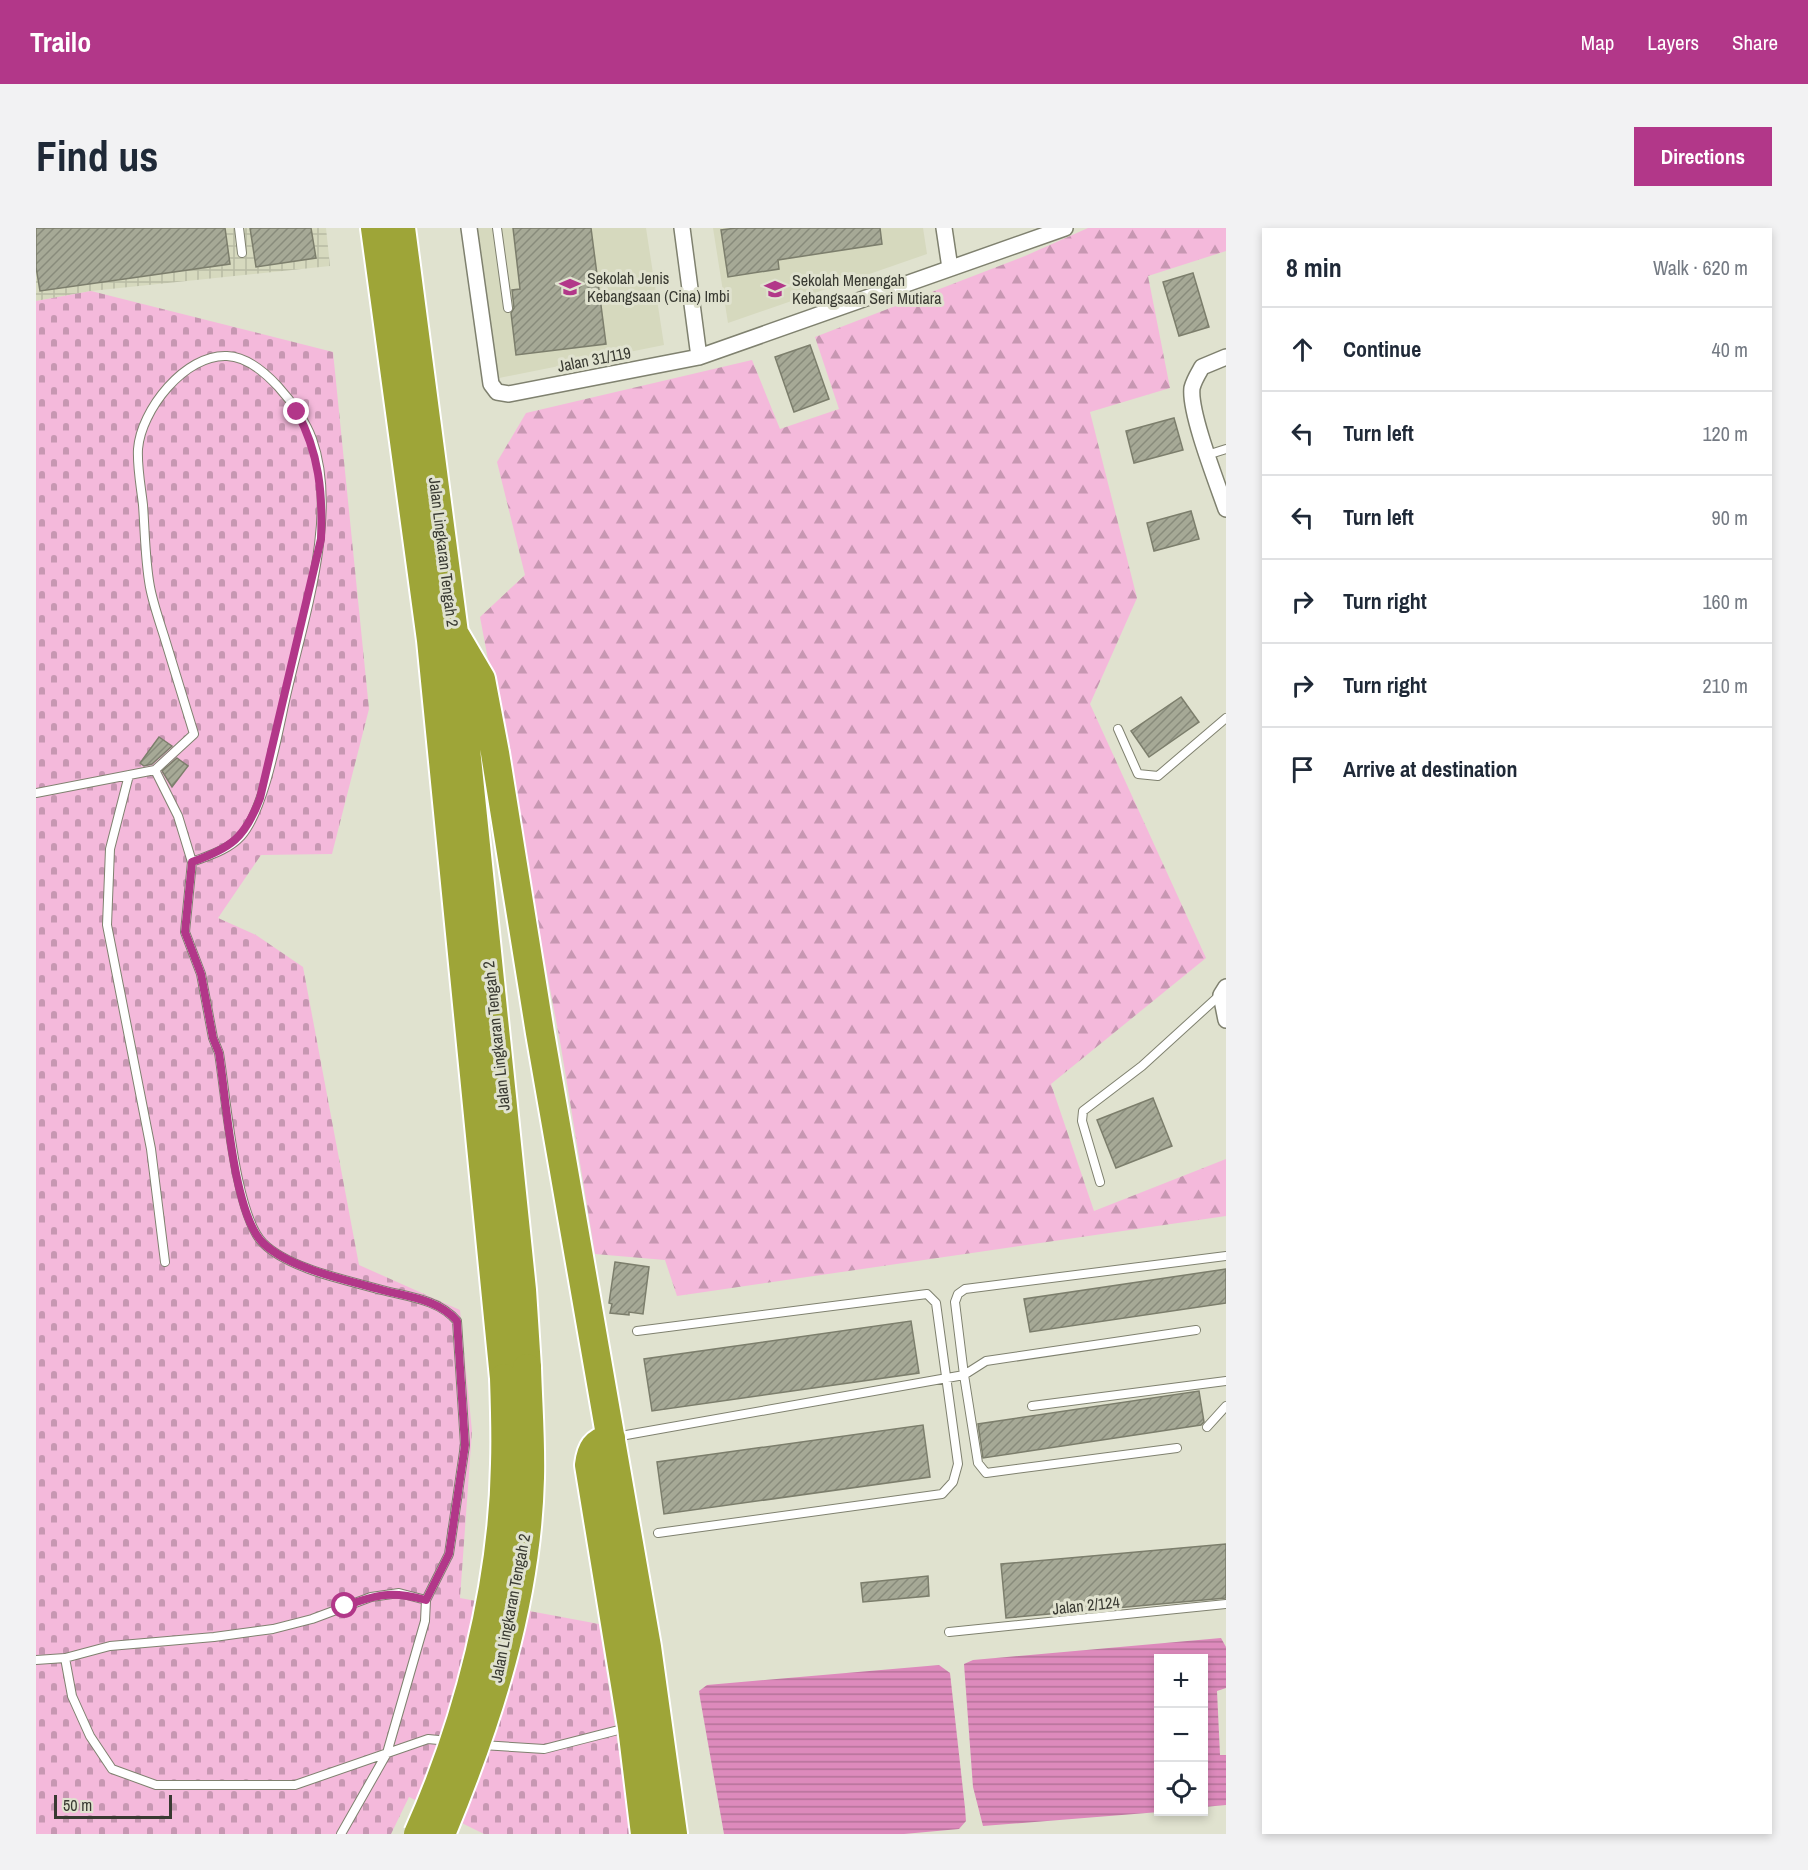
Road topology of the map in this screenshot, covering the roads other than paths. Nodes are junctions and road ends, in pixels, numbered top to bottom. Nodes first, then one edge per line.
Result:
1 (239, 228) edge
2 (375, 228) edge
3 (401, 228) edge
4 (469, 228) edge
5 (497, 228) edge
6 (682, 228) edge
7 (944, 228) edge
8 (1065, 228) edge
9 (242, 253) dead end
10 (950, 268) junction
11 (507, 308) dead end
12 (699, 357) junction
13 (1226, 357) edge
14 (1226, 449) edge
15 (1207, 455) junction
16 (1226, 508) edge
17 (454, 633) junction
18 (1226, 718) edge
19 (1118, 729) dead end
20 (155, 770) junction
21 (129, 775) junction
22 (36, 793) edge
23 (192, 862) junction
24 (1223, 991) edge
25 (1226, 1020) edge
26 (1100, 1182) dead end
27 (1226, 1256) edge
28 (165, 1262) dead end
29 (1196, 1330) dead end
30 (637, 1331) dead end
31 (516, 1373) junction
32 (964, 1375) junction
33 (946, 1379) junction
34 (1226, 1381) edge
35 (1032, 1406) dead end
36 (1226, 1406) edge
37 (1207, 1427) dead end
38 (611, 1438) junction
39 (1177, 1448) dead end
40 (658, 1533) dead end
41 (426, 1600) junction
42 (1226, 1604) edge
43 (949, 1632) dead end
44 (66, 1658) junction
45 (36, 1660) edge
46 (632, 1727) junction
47 (460, 1743) dead end
48 (471, 1744) dead end
49 (387, 1753) junction
50 (341, 1834) edge
51 (418, 1834) edge
52 (441, 1834) edge
53 (645, 1834) edge
54 (673, 1834) edge

1 - 9 lane
2 - 31 highway, Jalan Lingkaran Tengah 2
3 - 17 highway, Jalan Lingkaran Tengah 2
4 - 12 street, Jalan 31/119
5 - 11 lane
6 - 12 street
7 - 10 street
8 - 10 street, Jalan 31/119
10 - 12 street, Jalan 31/119
13 - 15 street
14 - 15 lane
15 - 16 street
17 - 31 highway, Jalan Lingkaran Tengah 2
17 - 38 highway
18 - 19 lane
20 - 21 lane
20 - 23 lane
20 - 23 lane
21 - 22 lane
21 - 28 lane
23 - 41 lane
24 - 25 street
24 - 26 lane
27 - 32 lane
29 - 32 lane
30 - 33 lane
31 - 51 highway, Jalan Lingkaran Tengah 2, bridge
31 - 52 highway, Jalan Lingkaran Tengah 2, bridge
32 - 33 lane
32 - 39 lane
33 - 38 lane
33 - 40 lane
34 - 35 lane
36 - 37 lane
38 - 46 highway
38 - 54 highway
41 - 44 lane
41 - 49 lane
42 - 43 lane, Jalan 2/124
44 - 45 lane
44 - 49 lane
46 - 48 lane
46 - 53 highway
47 - 49 lane
49 - 50 lane

